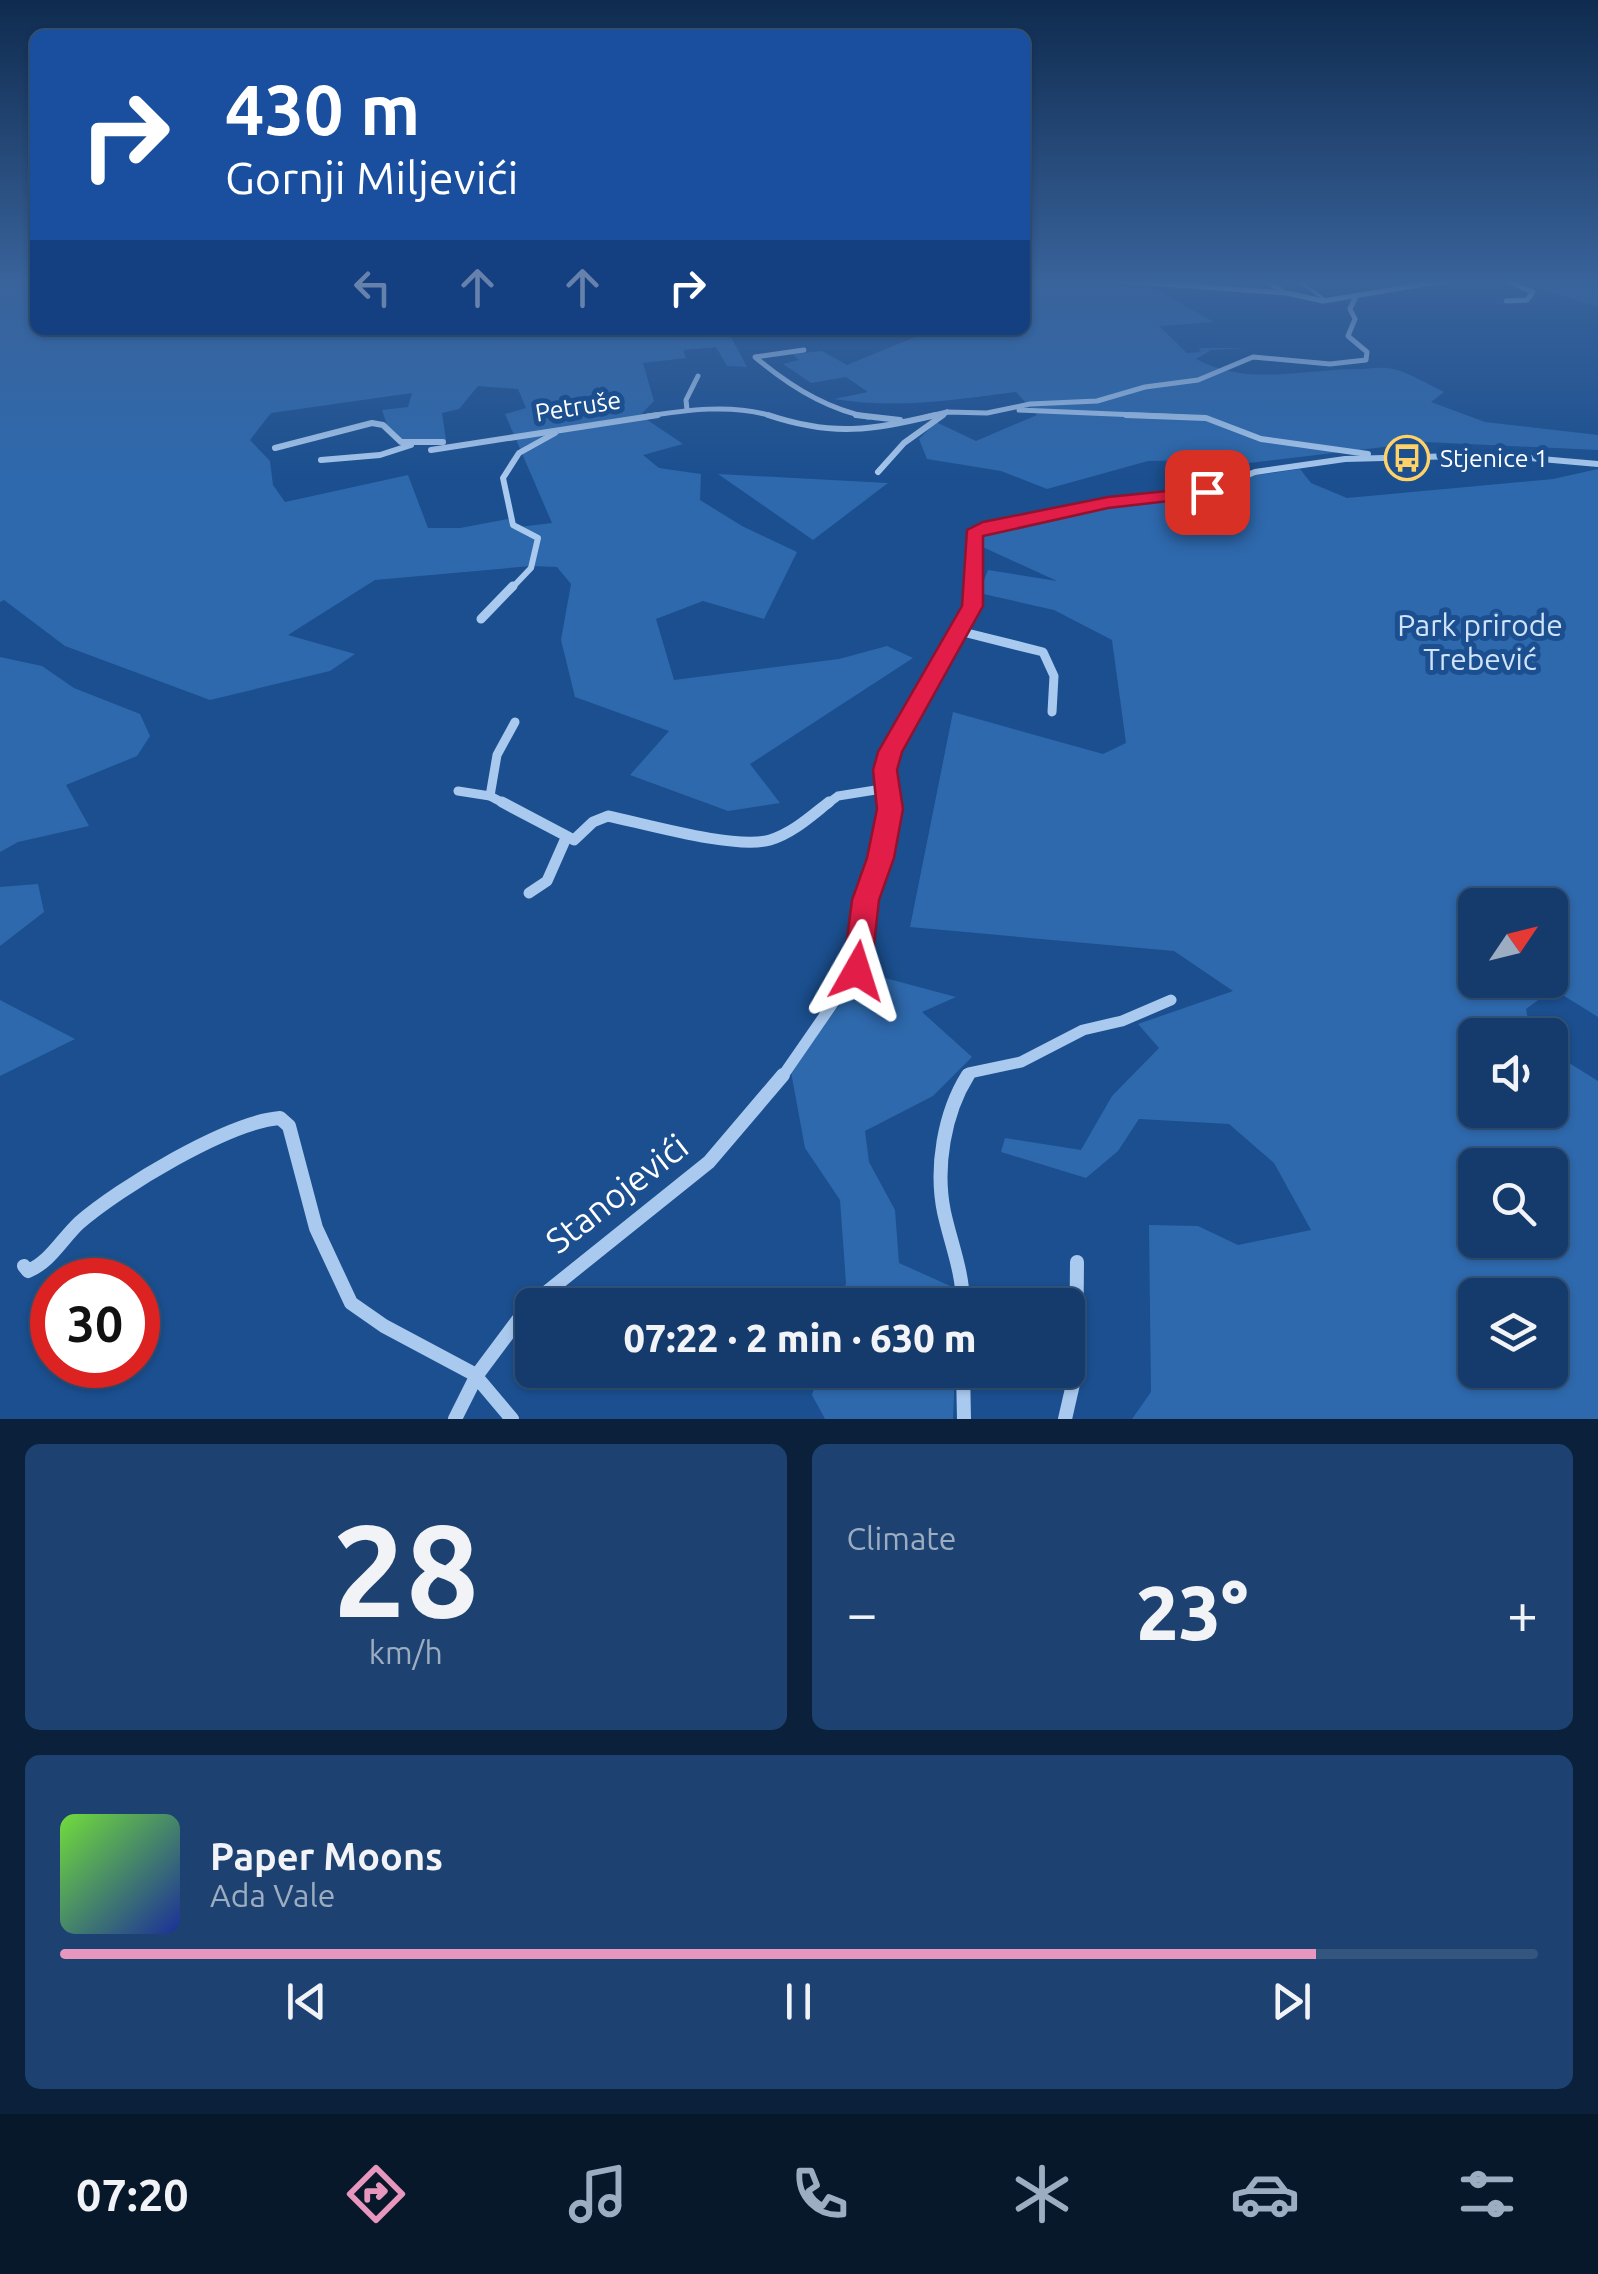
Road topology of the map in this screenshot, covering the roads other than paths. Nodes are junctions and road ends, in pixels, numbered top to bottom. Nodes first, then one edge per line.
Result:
1 (1361, 346) edge
2 (804, 350) dead end
3 (698, 376) dead end
4 (1034, 409) junction
5 (687, 410) junction
6 (947, 412) junction
7 (908, 420) junction
8 (566, 428) junction
9 (470, 442) junction
10 (412, 444) junction
11 (275, 448) dead end
12 (431, 450) dead end
13 (1394, 459) junction
14 (321, 460) dead end
15 (1598, 464) edge
16 (878, 472) dead end
17 (481, 619) dead end
18 (959, 631) junction
19 (1052, 712) dead end
20 (515, 722) dead end
21 (888, 788) junction
22 (458, 792) dead end
23 (490, 796) junction
24 (566, 838) junction
25 (529, 892) dead end
26 (1171, 1000) dead end
27 (1077, 1262) dead end
28 (24, 1266) dead end
29 (961, 1288) edge
30 (474, 1374) junction
31 (963, 1388) edge
32 (455, 1419) edge
33 (512, 1419) edge
34 (964, 1419) edge
35 (1064, 1419) edge

1 - 4 street
2 - 7 street, Petruše
3 - 5 street
4 - 6 street, Petruše
4 - 13 street
5 - 7 street, Petruše
5 - 8 street, Petruše
6 - 7 street, Petruše
6 - 16 street
8 - 9 street, Petruše
8 - 17 street
9 - 10 street
9 - 12 street, Petruše
10 - 11 street
10 - 14 street
13 - 15 street
13 - 18 street, Stanojevići
18 - 19 street
18 - 21 street, Stanojevići
20 - 23 street
21 - 24 street
21 - 30 street, Stanojevići
22 - 23 street
23 - 24 street
24 - 25 street
26 - 29 street
27 - 35 street
28 - 30 street
30 - 32 street, Stanojevići
30 - 33 street
31 - 34 street

